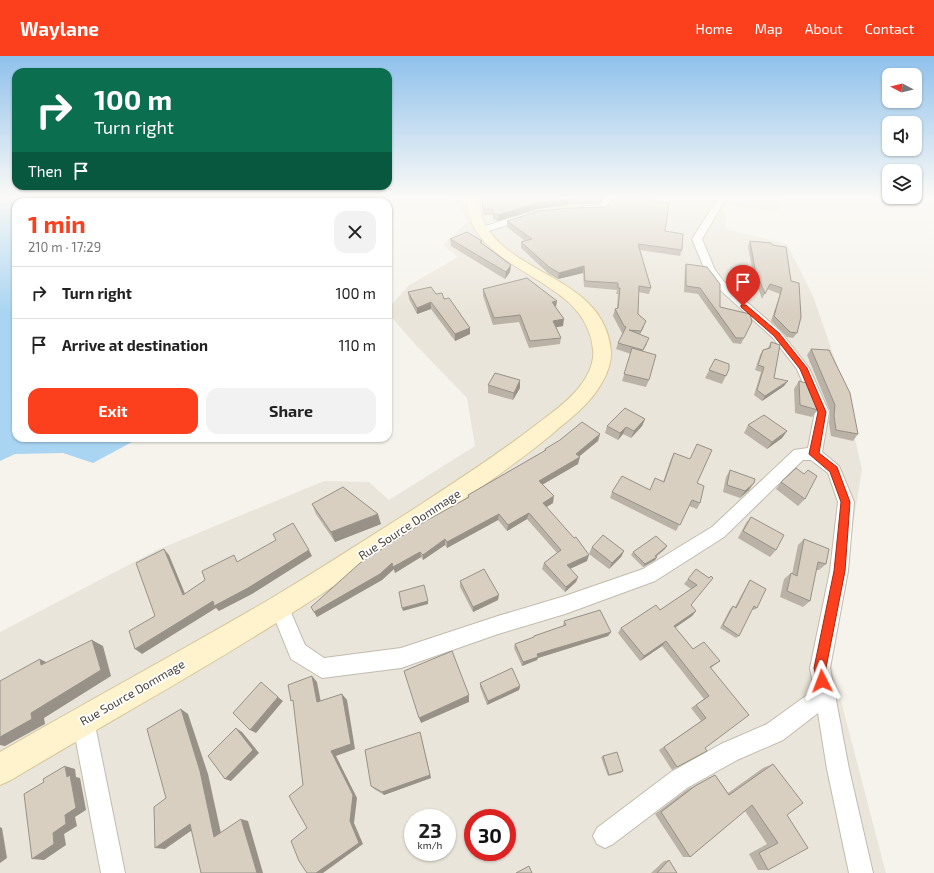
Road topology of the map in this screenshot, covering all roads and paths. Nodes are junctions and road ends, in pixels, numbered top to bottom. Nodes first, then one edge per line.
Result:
1 (487, 236) edge
2 (699, 236) edge
3 (814, 454) junction
4 (279, 608) junction
5 (824, 694) junction
6 (84, 720) junction
7 (0, 769) edge
8 (604, 836) dead end
9 (113, 873) edge
10 (861, 873) edge

1 - 4 main road, Rue Source Dommage
2 - 3 street
3 - 4 street
3 - 5 street
4 - 6 main road, Rue Source Dommage
5 - 8 street
5 - 10 street
6 - 7 main road, Rue Source Dommage
6 - 9 street

